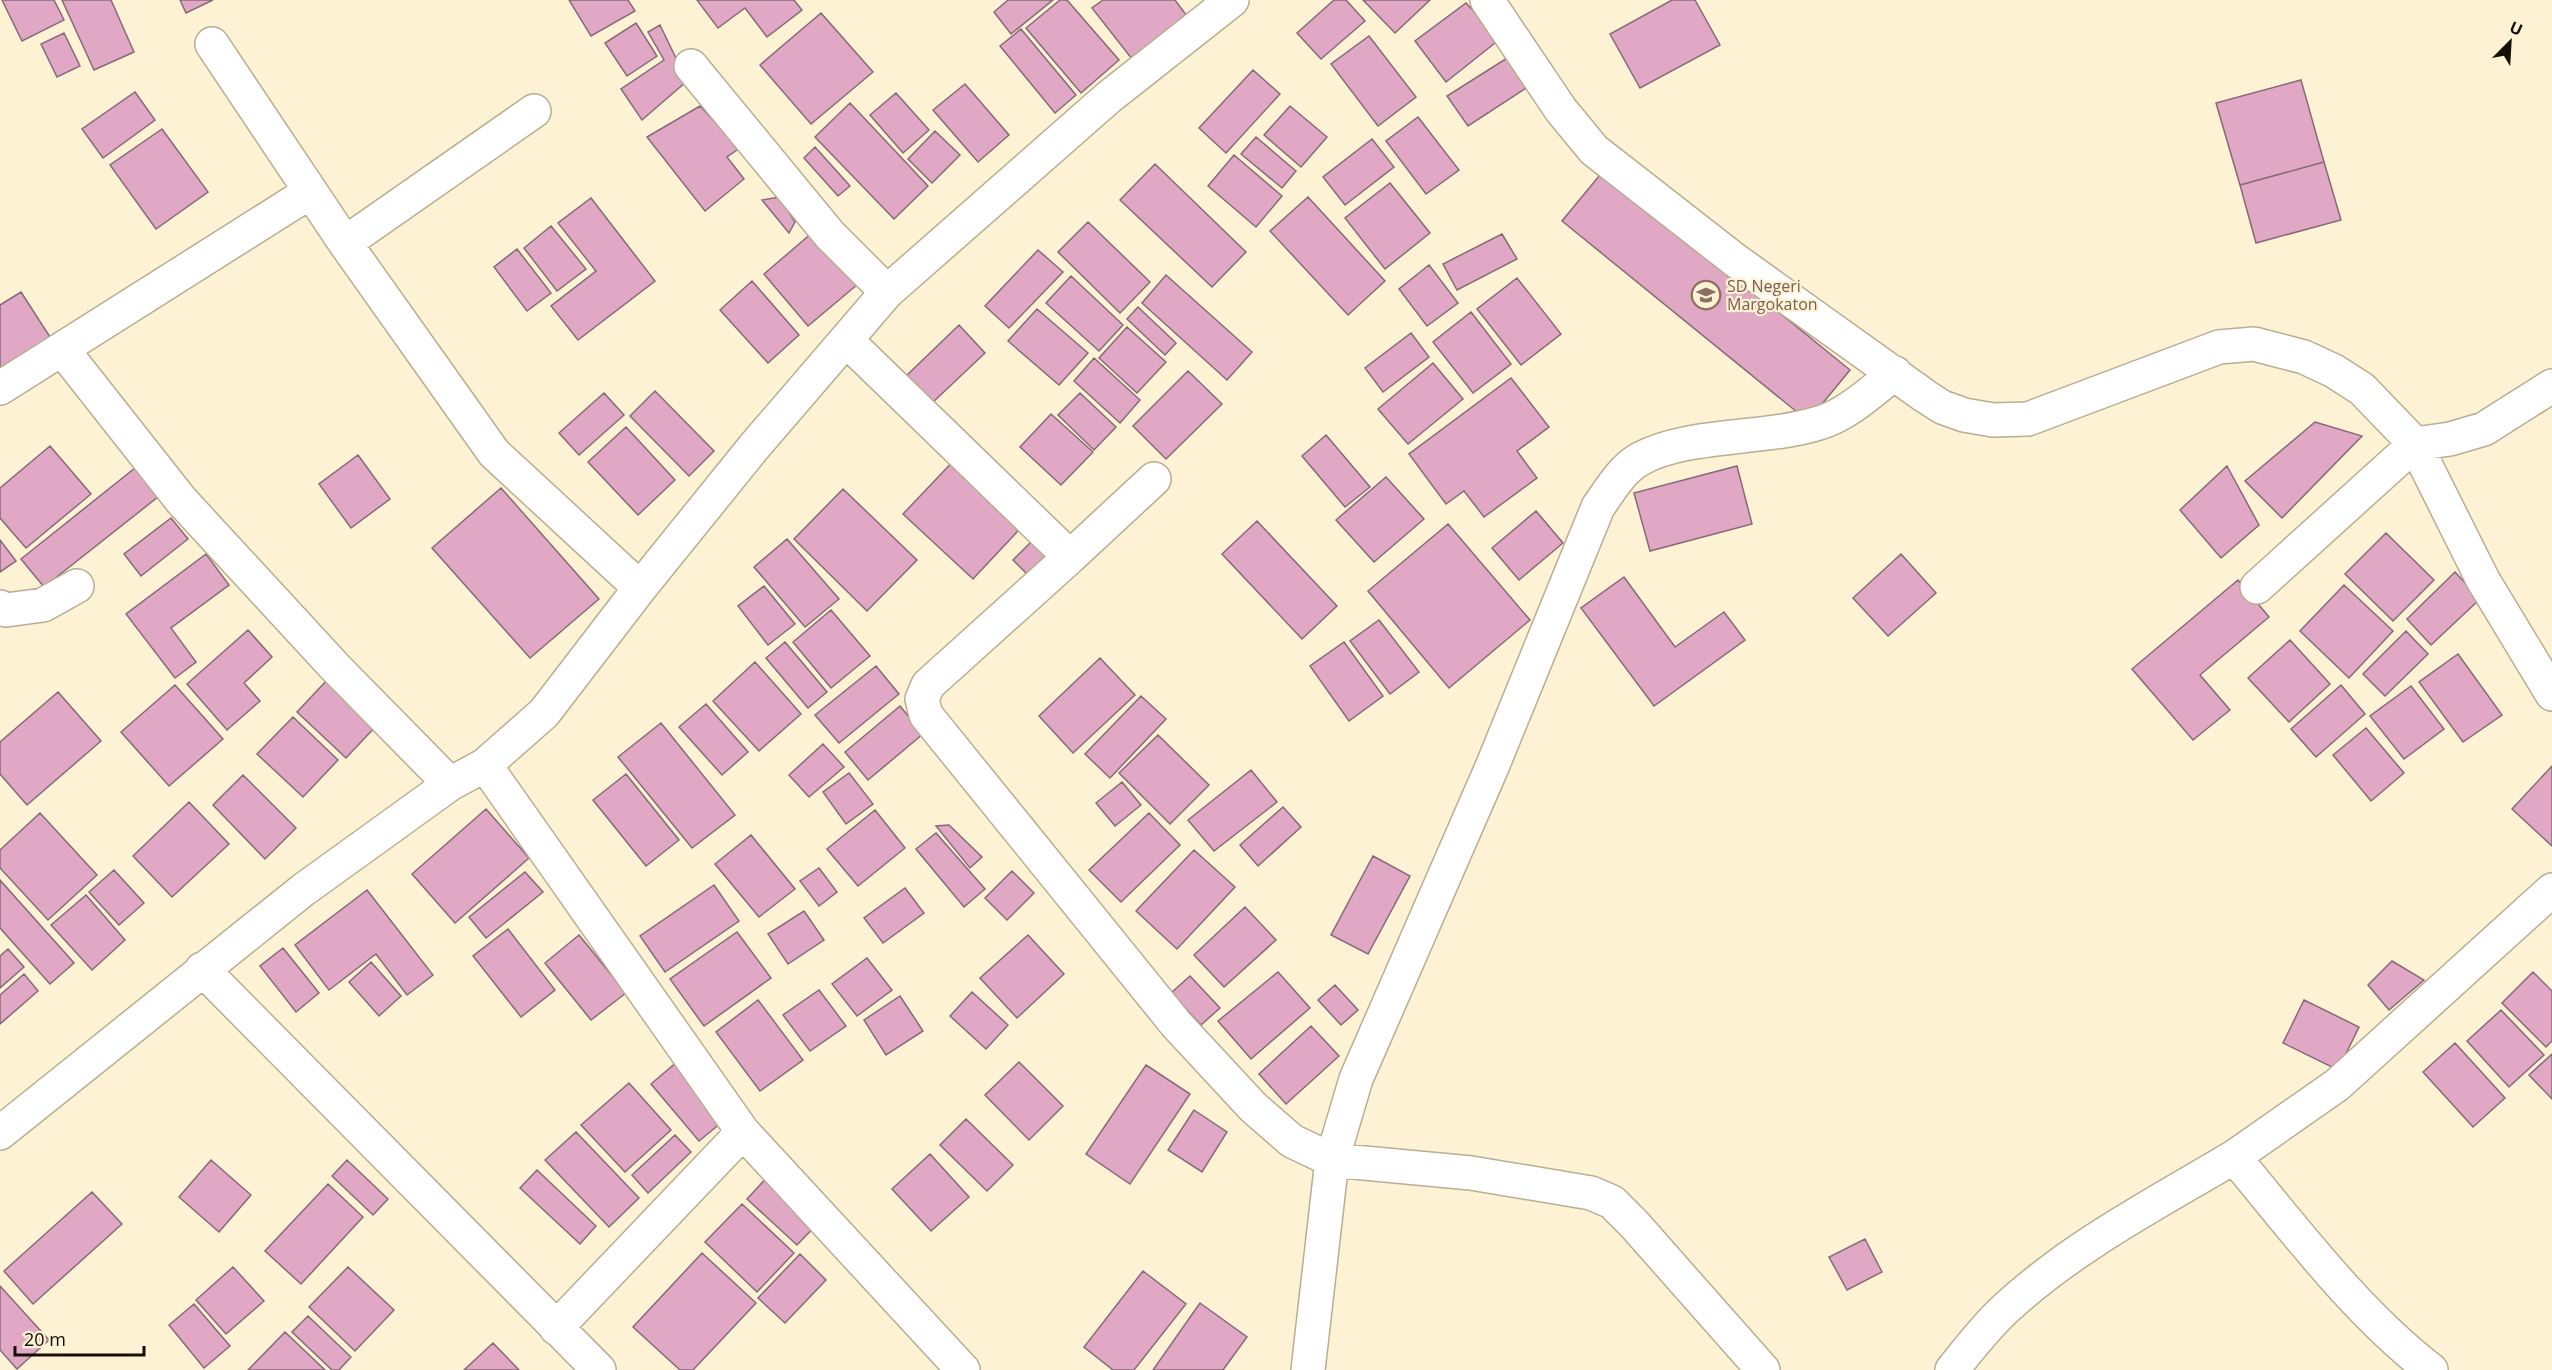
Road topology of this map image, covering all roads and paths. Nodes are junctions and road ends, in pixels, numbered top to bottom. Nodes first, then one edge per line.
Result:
1 (1232, 0) edge
2 (1487, 0) edge
3 (212, 44) dead end
4 (691, 66) dead end
5 (534, 111) dead end
6 (310, 192) junction
7 (345, 243) junction
8 (887, 292) junction
9 (846, 340) junction
10 (62, 349) junction
11 (1895, 374) junction
12 (2552, 386) edge
13 (0, 388) edge
14 (2415, 444) junction
15 (1154, 479) dead end
16 (1071, 557) junction
17 (77, 586) dead end
18 (2256, 586) dead end
19 (640, 588) junction
20 (0, 607) edge
21 (2552, 694) edge
22 (485, 765) junction
23 (450, 784) junction
24 (2552, 890) edge
25 (202, 969) junction
26 (743, 1132) junction
27 (0, 1133) edge
28 (2234, 1157) junction
29 (1332, 1160) junction
30 (556, 1328) junction
31 (599, 1370) edge
32 (963, 1370) edge
33 (1308, 1370) edge
34 (1763, 1370) edge
35 (1952, 1370) edge
36 (2431, 1370) edge

1 - 8 street
2 - 11 street
3 - 6 street
4 - 8 street
5 - 7 street
6 - 7 street
6 - 10 street
7 - 19 street
8 - 9 street
9 - 16 street
9 - 19 street
10 - 13 street
10 - 23 street
11 - 14 street
11 - 29 street
12 - 14 street
14 - 18 street
14 - 21 street
15 - 16 street
16 - 29 street
17 - 20 street
19 - 22 street
22 - 23 street
22 - 26 street
23 - 25 street
24 - 28 street
25 - 27 street
25 - 30 street
26 - 30 street
26 - 32 street
28 - 35 street
28 - 36 street
29 - 33 street
29 - 34 street
30 - 31 street

